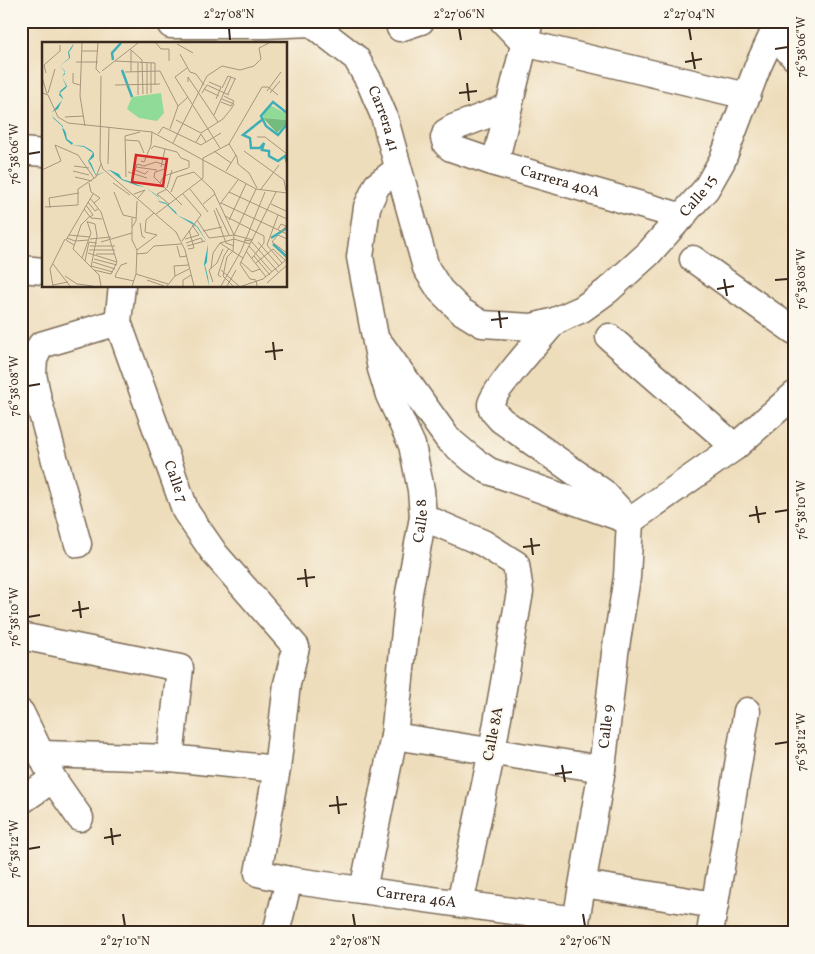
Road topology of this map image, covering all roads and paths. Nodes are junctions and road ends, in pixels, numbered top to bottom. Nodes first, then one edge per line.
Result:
1 (503, 21) edge
2 (312, 22) edge
3 (776, 27) edge
4 (169, 30) edge
5 (527, 32) edge
6 (234, 35) edge
7 (794, 57) edge
8 (747, 96) junction
9 (508, 106) junction
10 (21, 151) edge
11 (42, 153) edge
12 (495, 162) junction
13 (398, 170) junction
14 (683, 217) junction
15 (692, 258) dead end
16 (21, 269) edge
17 (42, 271) edge
18 (122, 288) edge
19 (555, 321) junction
20 (118, 322) junction
21 (511, 326) joint
22 (794, 331) edge
23 (375, 337) junction
24 (610, 337) dead end
25 (794, 395) edge
26 (735, 447) junction
27 (424, 517) junction
28 (630, 521) junction
29 (78, 544) dead end
30 (21, 636) edge
31 (746, 711) dead end
32 (21, 712) edge
33 (394, 736) junction
34 (492, 751) junction
35 (42, 754) junction
36 (170, 758) junction
37 (277, 769) junction
38 (602, 769) junction
39 (53, 779) junction
40 (21, 801) edge
41 (80, 818) dead end
42 (289, 880) junction
43 (583, 884) junction
44 (363, 890) junction
45 (460, 904) junction
46 (715, 905) junction
47 (575, 927) edge
48 (276, 933) edge
49 (710, 933) edge

1 - 5 street
2 - 6 street, Carrera 41
2 - 13 street, Carrera 41
3 - 7 street
3 - 8 street, Calle 15
4 - 6 street, Carrera 41
5 - 8 street
5 - 9 street
8 - 14 street, Calle 15
9 - 12 street
9 - 12 street, Carrera 40A
10 - 11 street
12 - 14 street, Carrera 40A
13 - 21 street, Carrera 41
13 - 23 street, Calle 8
14 - 19 street, Calle 15
15 - 22 street
16 - 17 street
18 - 20 street, Calle 7
19 - 21 street, Calle 15
19 - 28 street, Calle 15
20 - 29 street
20 - 37 street, Calle 7
23 - 27 street, Calle 8
23 - 28 street
24 - 26 street
25 - 26 street
26 - 28 street
27 - 33 street, Calle 8
27 - 34 street, Calle 8A
28 - 38 street, Calle 9
30 - 36 street
31 - 46 street
32 - 35 street
33 - 34 street
33 - 44 street, Calle 8
34 - 38 street
34 - 45 street, Calle 8A
35 - 36 street
35 - 39 street
36 - 37 street
37 - 42 street, Carrera 46A
38 - 43 street, Calle 9
39 - 40 street
39 - 41 street
42 - 44 street, Carrera 46A
42 - 48 street
43 - 46 street
43 - 47 street, Calle 9
44 - 45 street, Carrera 46A
45 - 47 street, Carrera 46A
46 - 49 street

